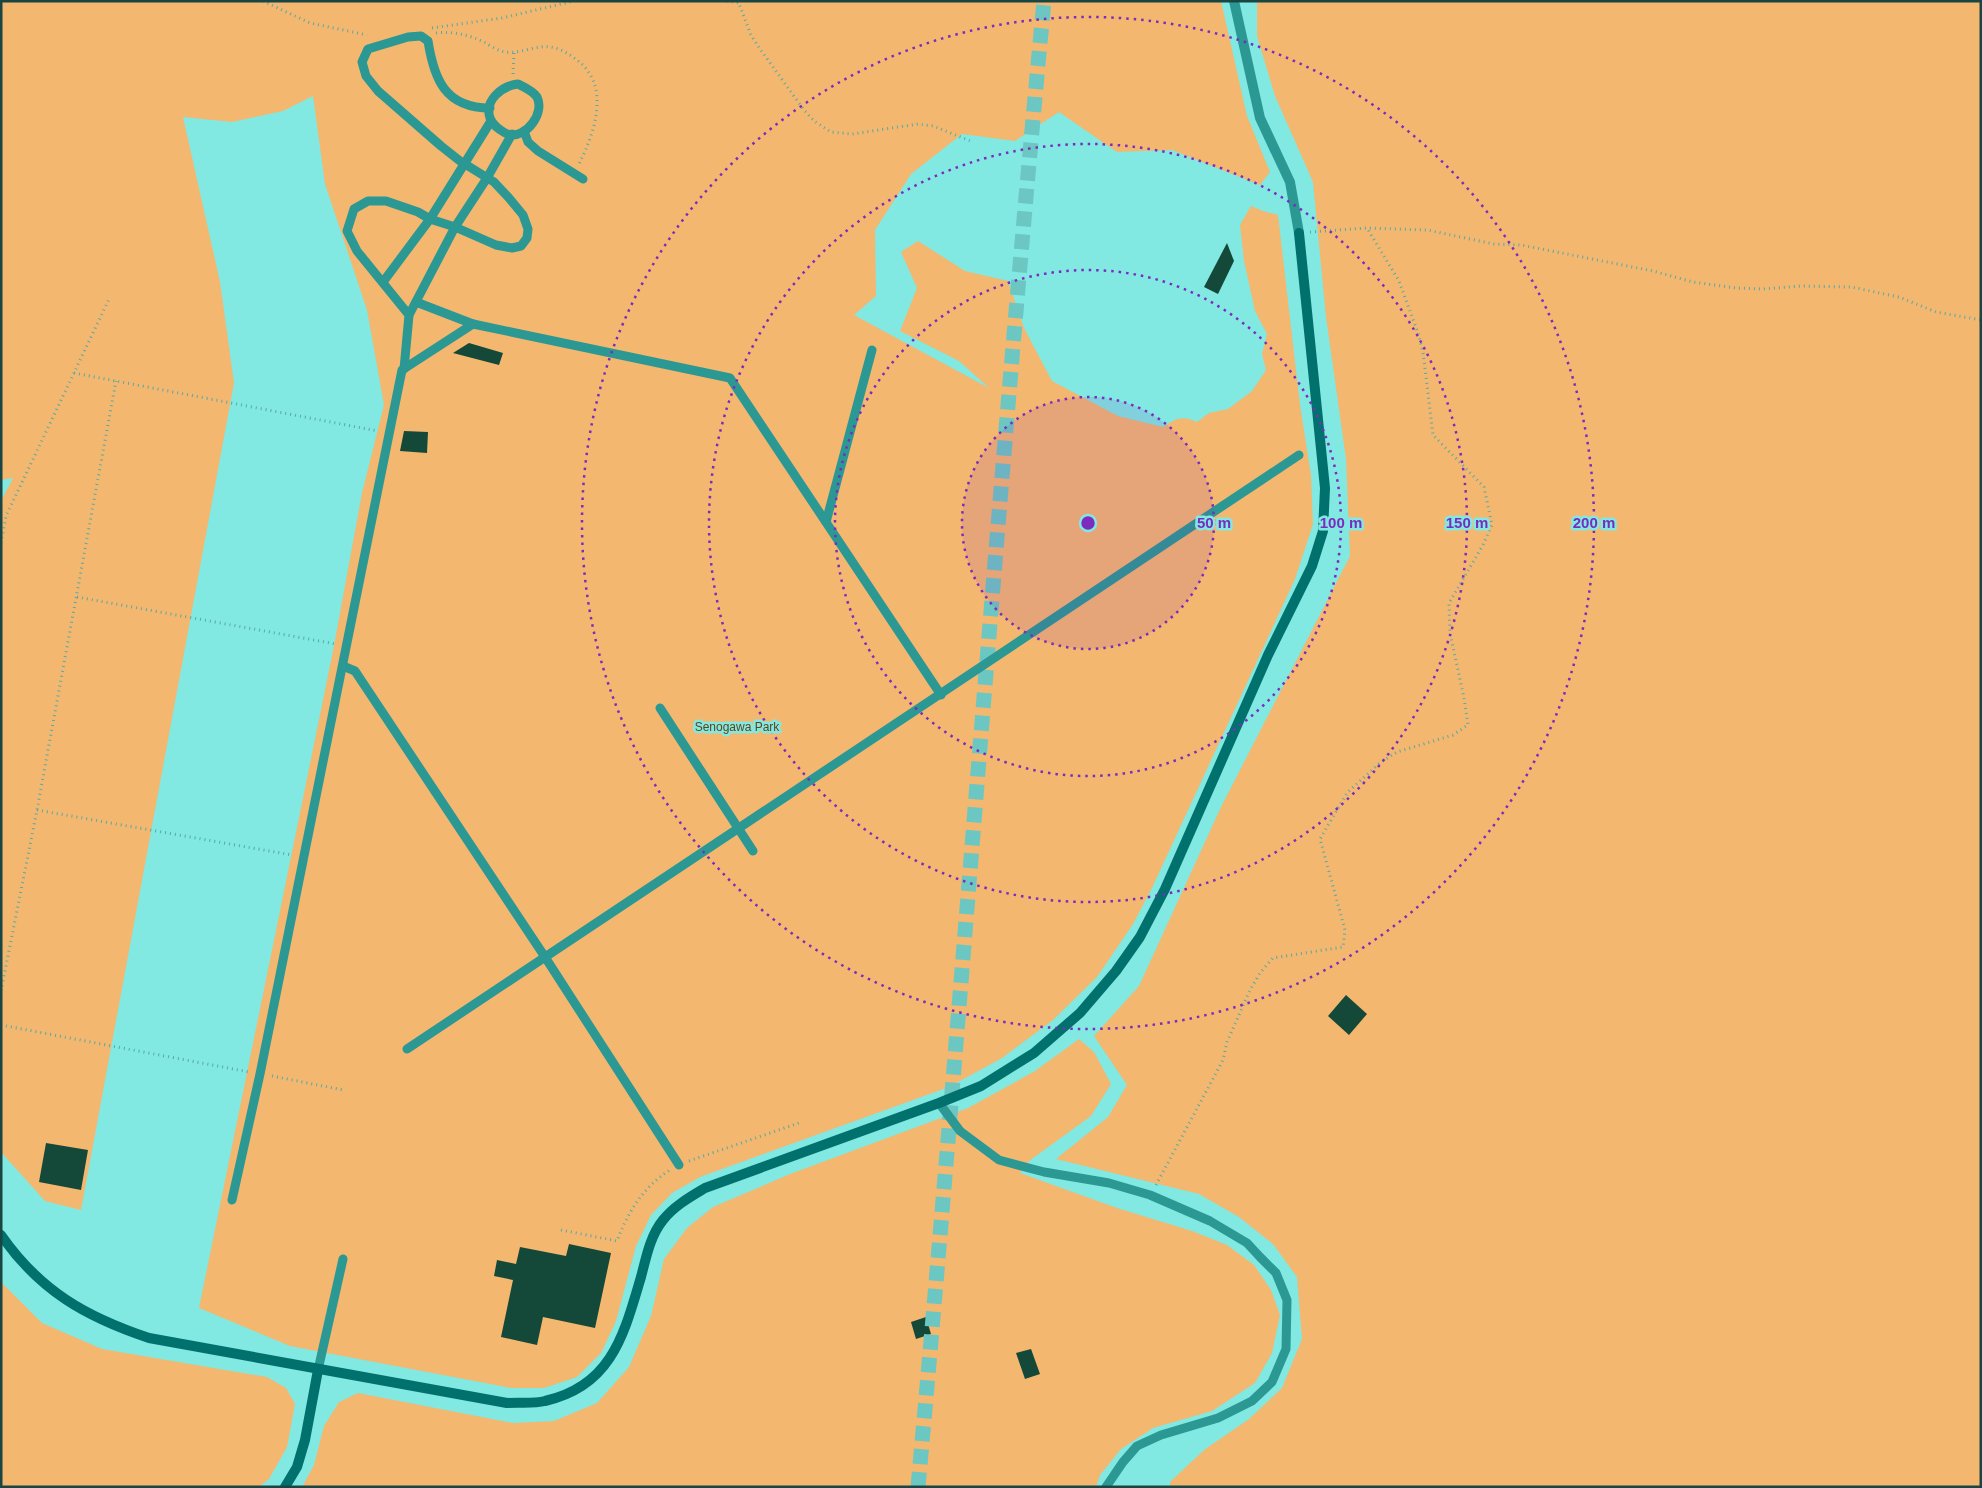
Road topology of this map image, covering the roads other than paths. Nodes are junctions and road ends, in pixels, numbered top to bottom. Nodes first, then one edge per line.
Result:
1 (1234, 1) edge
2 (490, 108) junction
3 (491, 121) junction
4 (524, 131) junction
5 (512, 134) junction
6 (466, 165) junction
7 (487, 178) junction
8 (584, 179) dead end
9 (430, 219) junction
10 (455, 227) junction
11 (383, 282) junction
12 (416, 302) junction
13 (409, 315) junction
14 (473, 324) junction
15 (872, 350) dead end
16 (404, 369) junction
17 (1299, 455) dead end
18 (826, 522) junction
19 (343, 666) junction
20 (941, 695) junction
21 (660, 708) dead end
22 (739, 829) junction
23 (753, 851) dead end
24 (545, 957) junction
25 (407, 1049) dead end
26 (939, 1103) junction
27 (679, 1165) road end
28 (232, 1200) dead end
29 (1, 1235) edge
30 (343, 1259) dead end
31 (318, 1370) junction
32 (285, 1487) edge
33 (1106, 1487) edge

1 - 26 street
2 - 3 lane
2 - 4 lane
2 - 6 lane
3 - 5 lane
3 - 6 lane
4 - 5 lane
4 - 8 lane
5 - 7 lane
6 - 7 lane
6 - 9 lane
7 - 10 lane
7 - 10 lane
9 - 10 lane
9 - 11 lane
9 - 11 lane
10 - 12 lane
11 - 13 lane
12 - 13 lane
12 - 14 lane
13 - 16 lane
14 - 16 lane
14 - 18 lane
15 - 18 lane
16 - 19 lane
17 - 20 lane
18 - 20 lane
19 - 24 lane
19 - 28 lane
20 - 22 lane
21 - 22 lane
22 - 23 lane
22 - 24 lane
24 - 25 lane
24 - 27 lane
26 - 31 street
26 - 33 lane
29 - 31 street
30 - 31 lane
31 - 32 street

